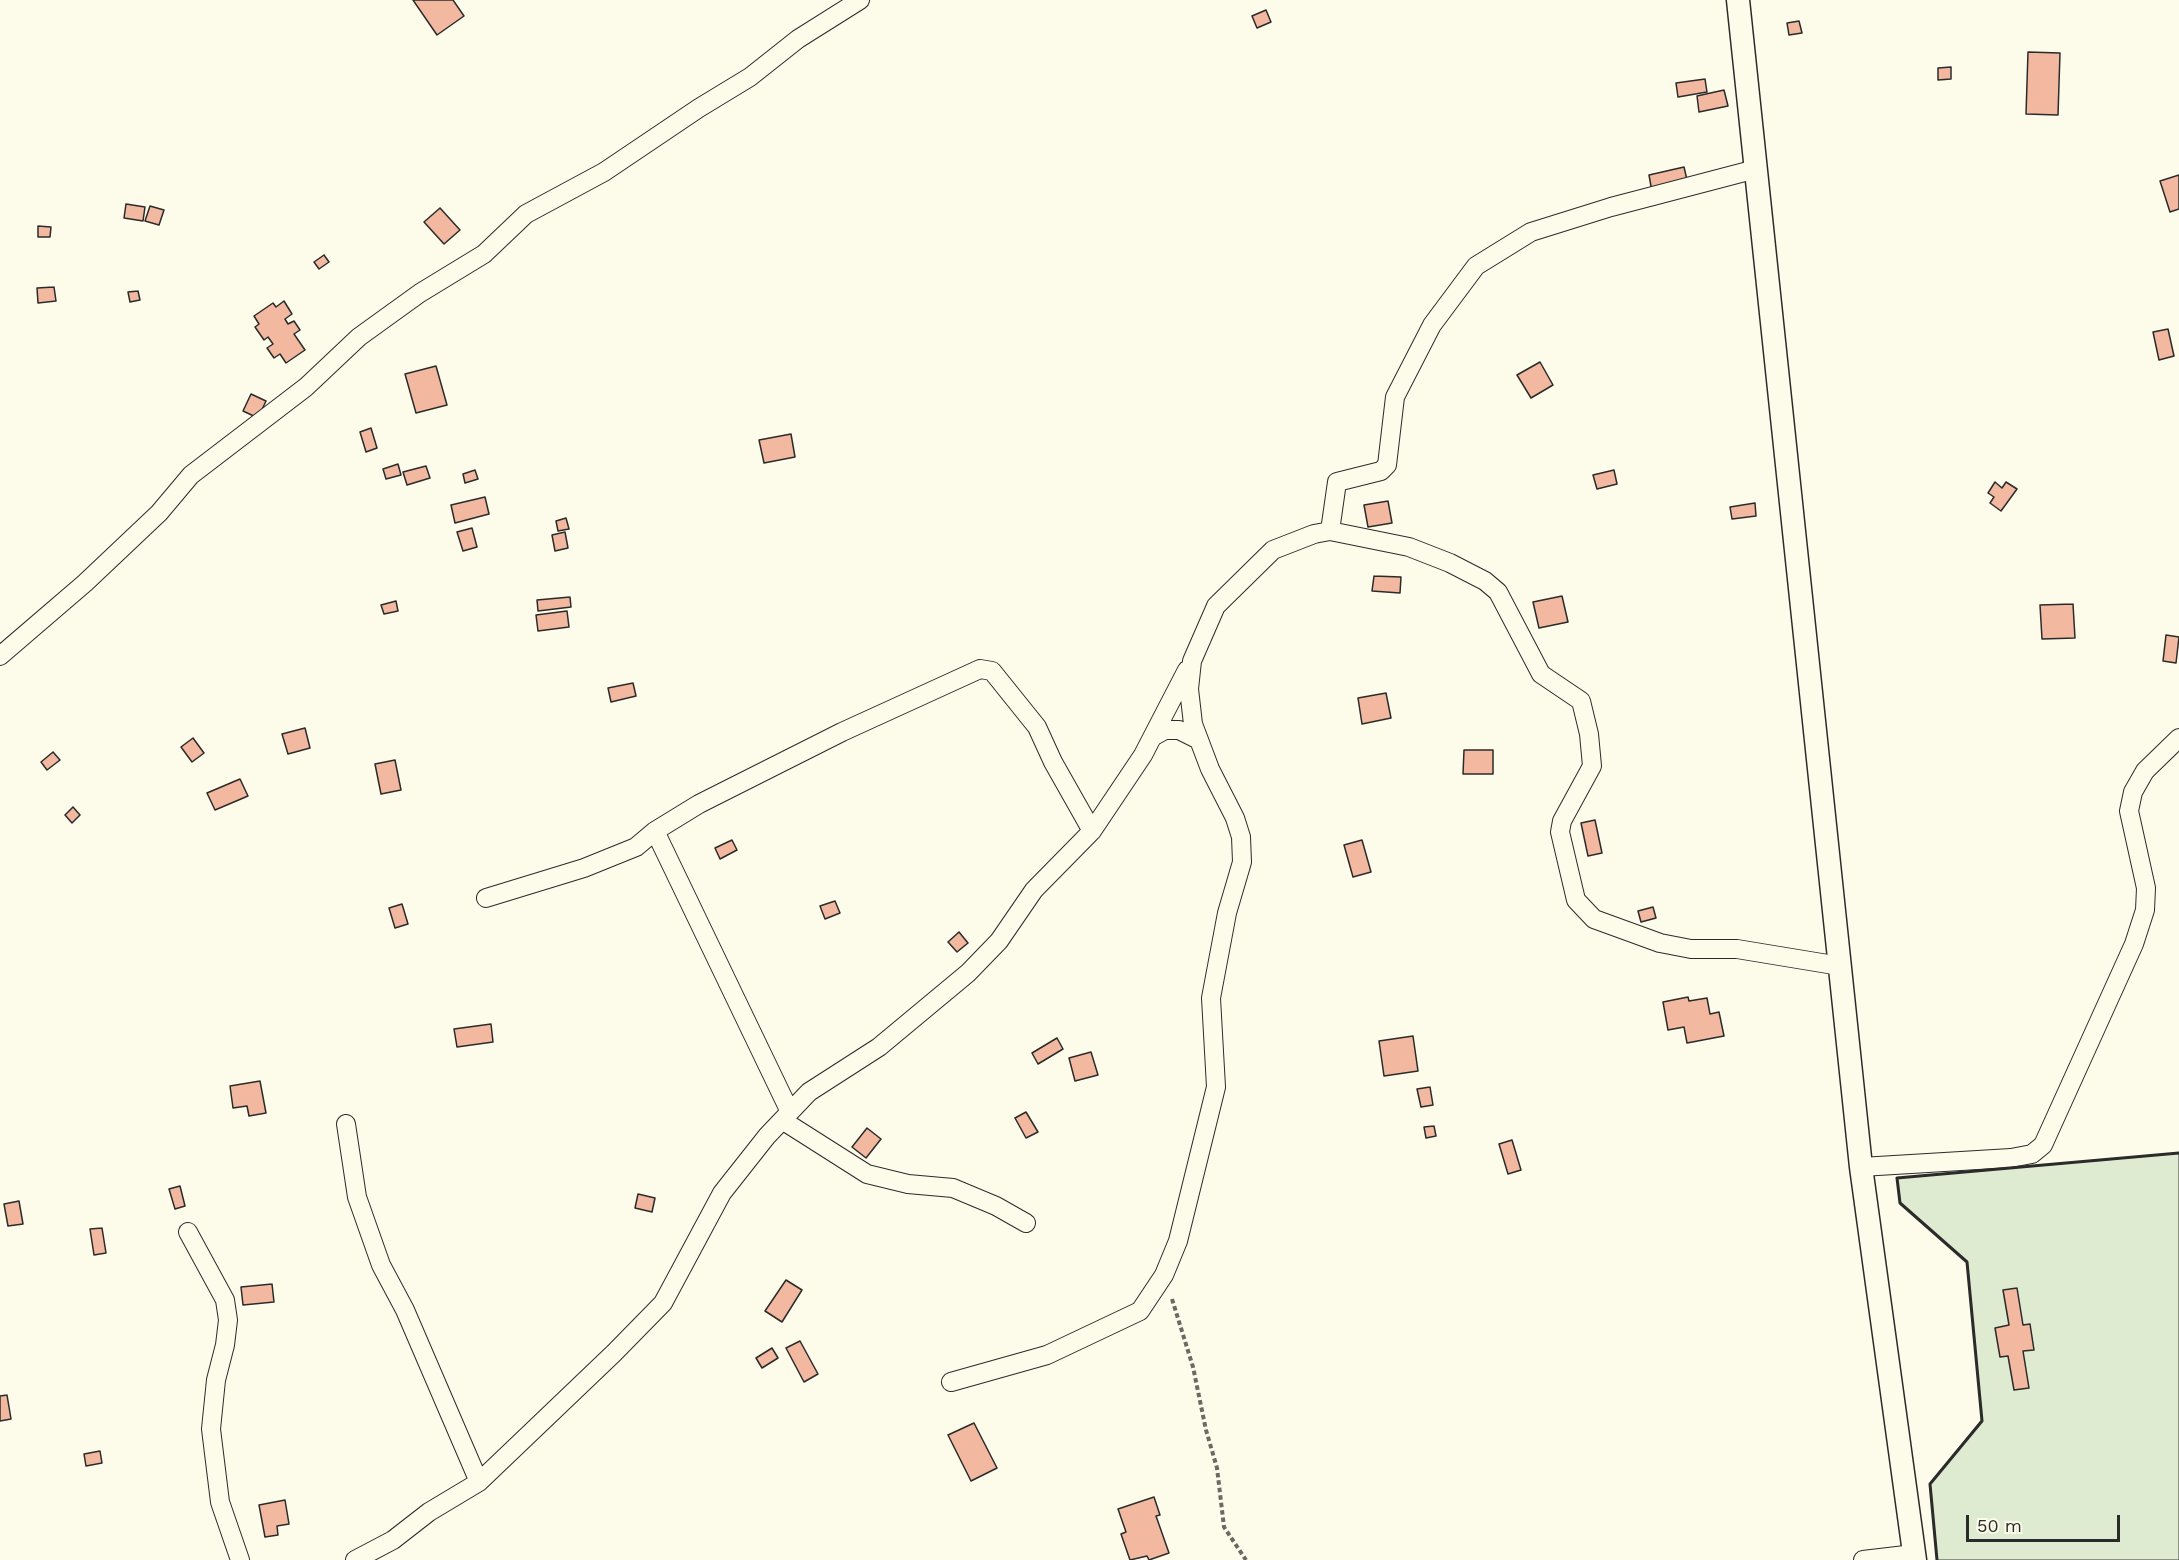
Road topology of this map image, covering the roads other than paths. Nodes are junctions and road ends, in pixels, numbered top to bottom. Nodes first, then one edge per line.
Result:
1 (860, 0) edge
2 (1738, 0) edge
3 (1756, 169) junction
4 (1330, 531) junction
5 (0, 656) edge
6 (1192, 661) junction
7 (1154, 736) junction
8 (2179, 738) edge
9 (1199, 740) junction
10 (655, 831) junction
11 (1092, 831) junction
12 (486, 898) dead end
13 (1840, 966) junction
14 (786, 1116) junction
15 (346, 1124) dead end
16 (1861, 1167) junction
17 (1026, 1223) dead end
18 (188, 1232) dead end
19 (951, 1382) dead end
20 (478, 1482) junction
21 (1914, 1557) edge
22 (240, 1560) edge
23 (355, 1560) edge
24 (1863, 1560) edge

1 - 5 street
2 - 3 street
3 - 4 street
3 - 13 street
4 - 6 street
4 - 13 street
6 - 7 street
6 - 9 street
7 - 9 street
7 - 11 street
8 - 16 street
9 - 19 street
10 - 11 street
10 - 12 street
10 - 14 street
11 - 14 street
13 - 16 street
14 - 17 street
14 - 20 street
15 - 20 street
16 - 21 street
18 - 22 street
20 - 23 street
21 - 24 street

